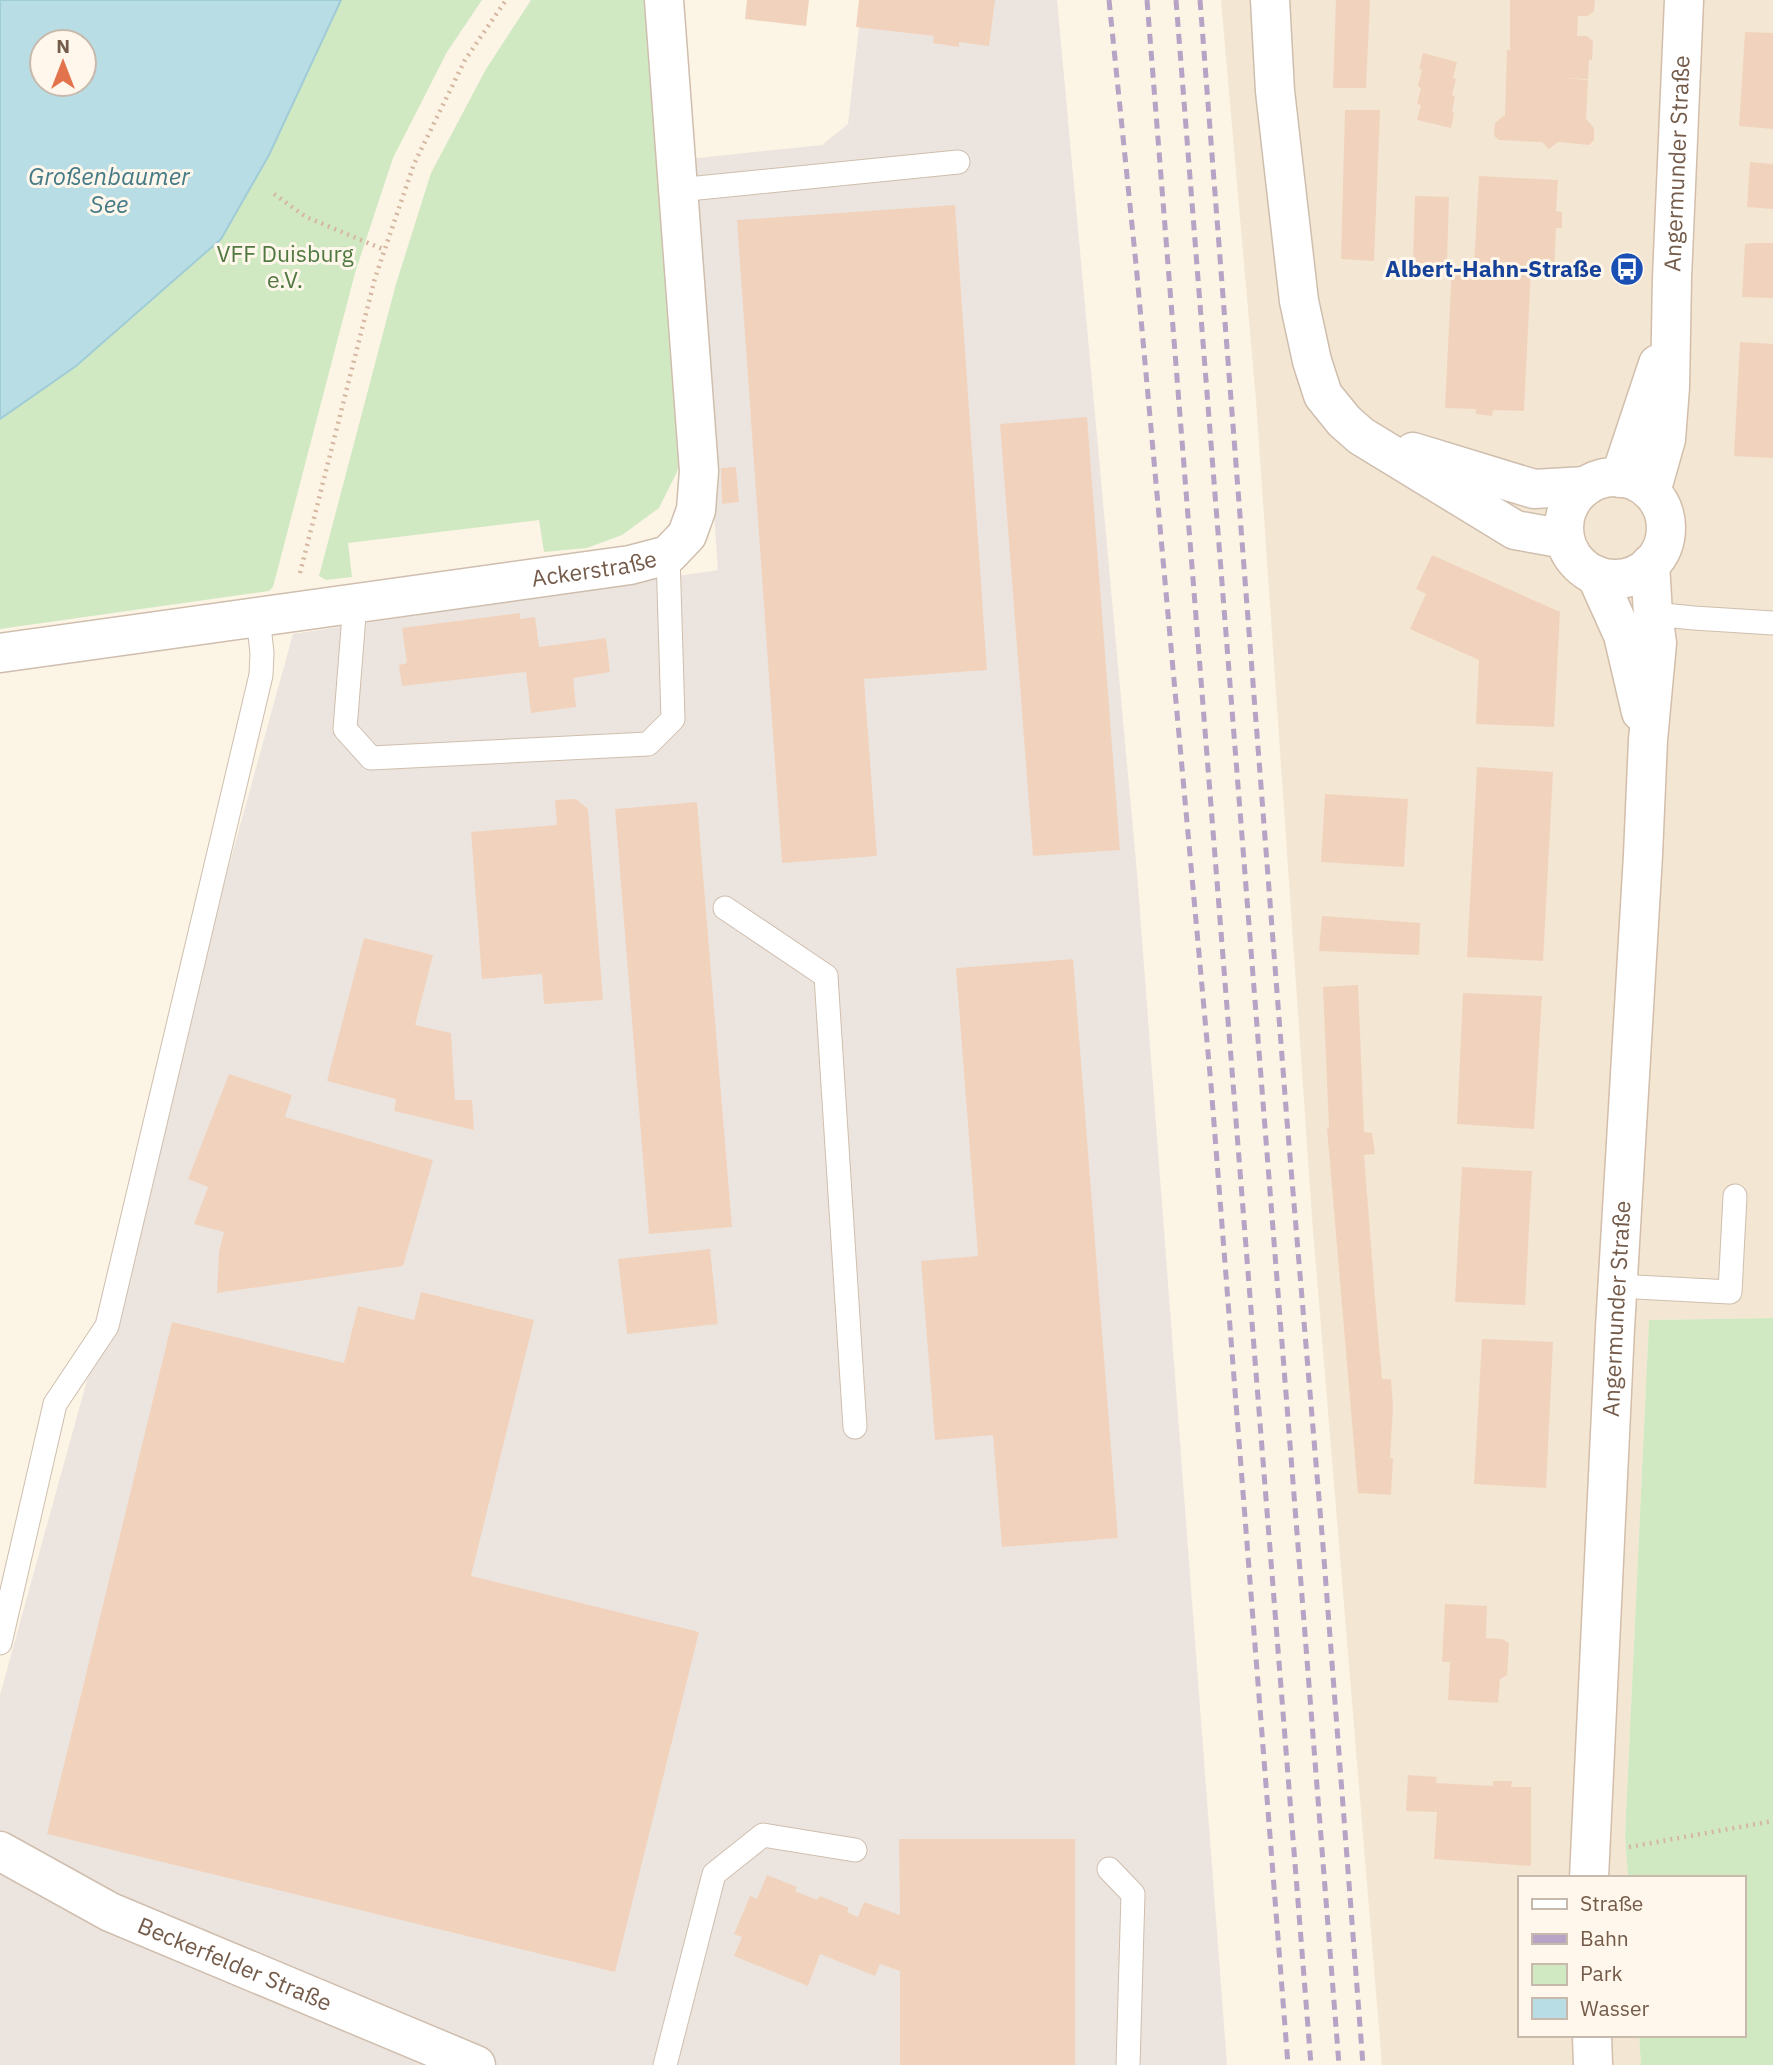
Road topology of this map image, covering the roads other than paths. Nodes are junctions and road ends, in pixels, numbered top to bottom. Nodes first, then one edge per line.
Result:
1 (664, 0) edge
2 (1270, 0) edge
3 (1684, 0) edge
4 (958, 162) dead end
5 (678, 190) junction
6 (1361, 436) junction
7 (1619, 485) junction
8 (1565, 539) junction
9 (668, 555) junction
10 (1650, 564) junction
11 (1596, 575) junction
12 (355, 603) junction
13 (1653, 614) junction
14 (258, 617) junction
15 (1773, 623) edge
16 (0, 653) edge
17 (1648, 740) junction
18 (725, 908) dead end
19 (1735, 1196) dead end
20 (1618, 1286) junction
21 (855, 1427) dead end
22 (0, 1643) edge
23 (855, 1850) dead end
24 (0, 1851) edge
25 (1589, 1865) edge
26 (1109, 1869) dead end
27 (1592, 2037) edge
28 (476, 2065) edge
29 (665, 2065) edge
30 (1128, 2065) edge
31 (1593, 2065) edge

1 - 5 street, Ackerstraße
2 - 6 street
3 - 7 street, Angermunder Straße
4 - 5 lane
5 - 9 street, Ackerstraße
6 - 7 street
6 - 8 street
7 - 8 street, Angermunder Straße
7 - 10 street, Angermunder Straße
8 - 11 street, Angermunder Straße
9 - 12 street, Ackerstraße
9 - 12 lane
10 - 11 street
10 - 13 street, Angermunder Straße
11 - 17 street, Angermunder Straße
12 - 14 street, Ackerstraße
13 - 15 lane
13 - 17 street, Angermunder Straße
14 - 16 street, Ackerstraße
14 - 22 lane
17 - 20 street, Angermunder Straße
18 - 21 lane
19 - 20 lane
20 - 25 street, Angermunder Straße
23 - 29 lane
24 - 28 street, Beckerfelder Straße
26 - 30 lane
27 - 31 street

